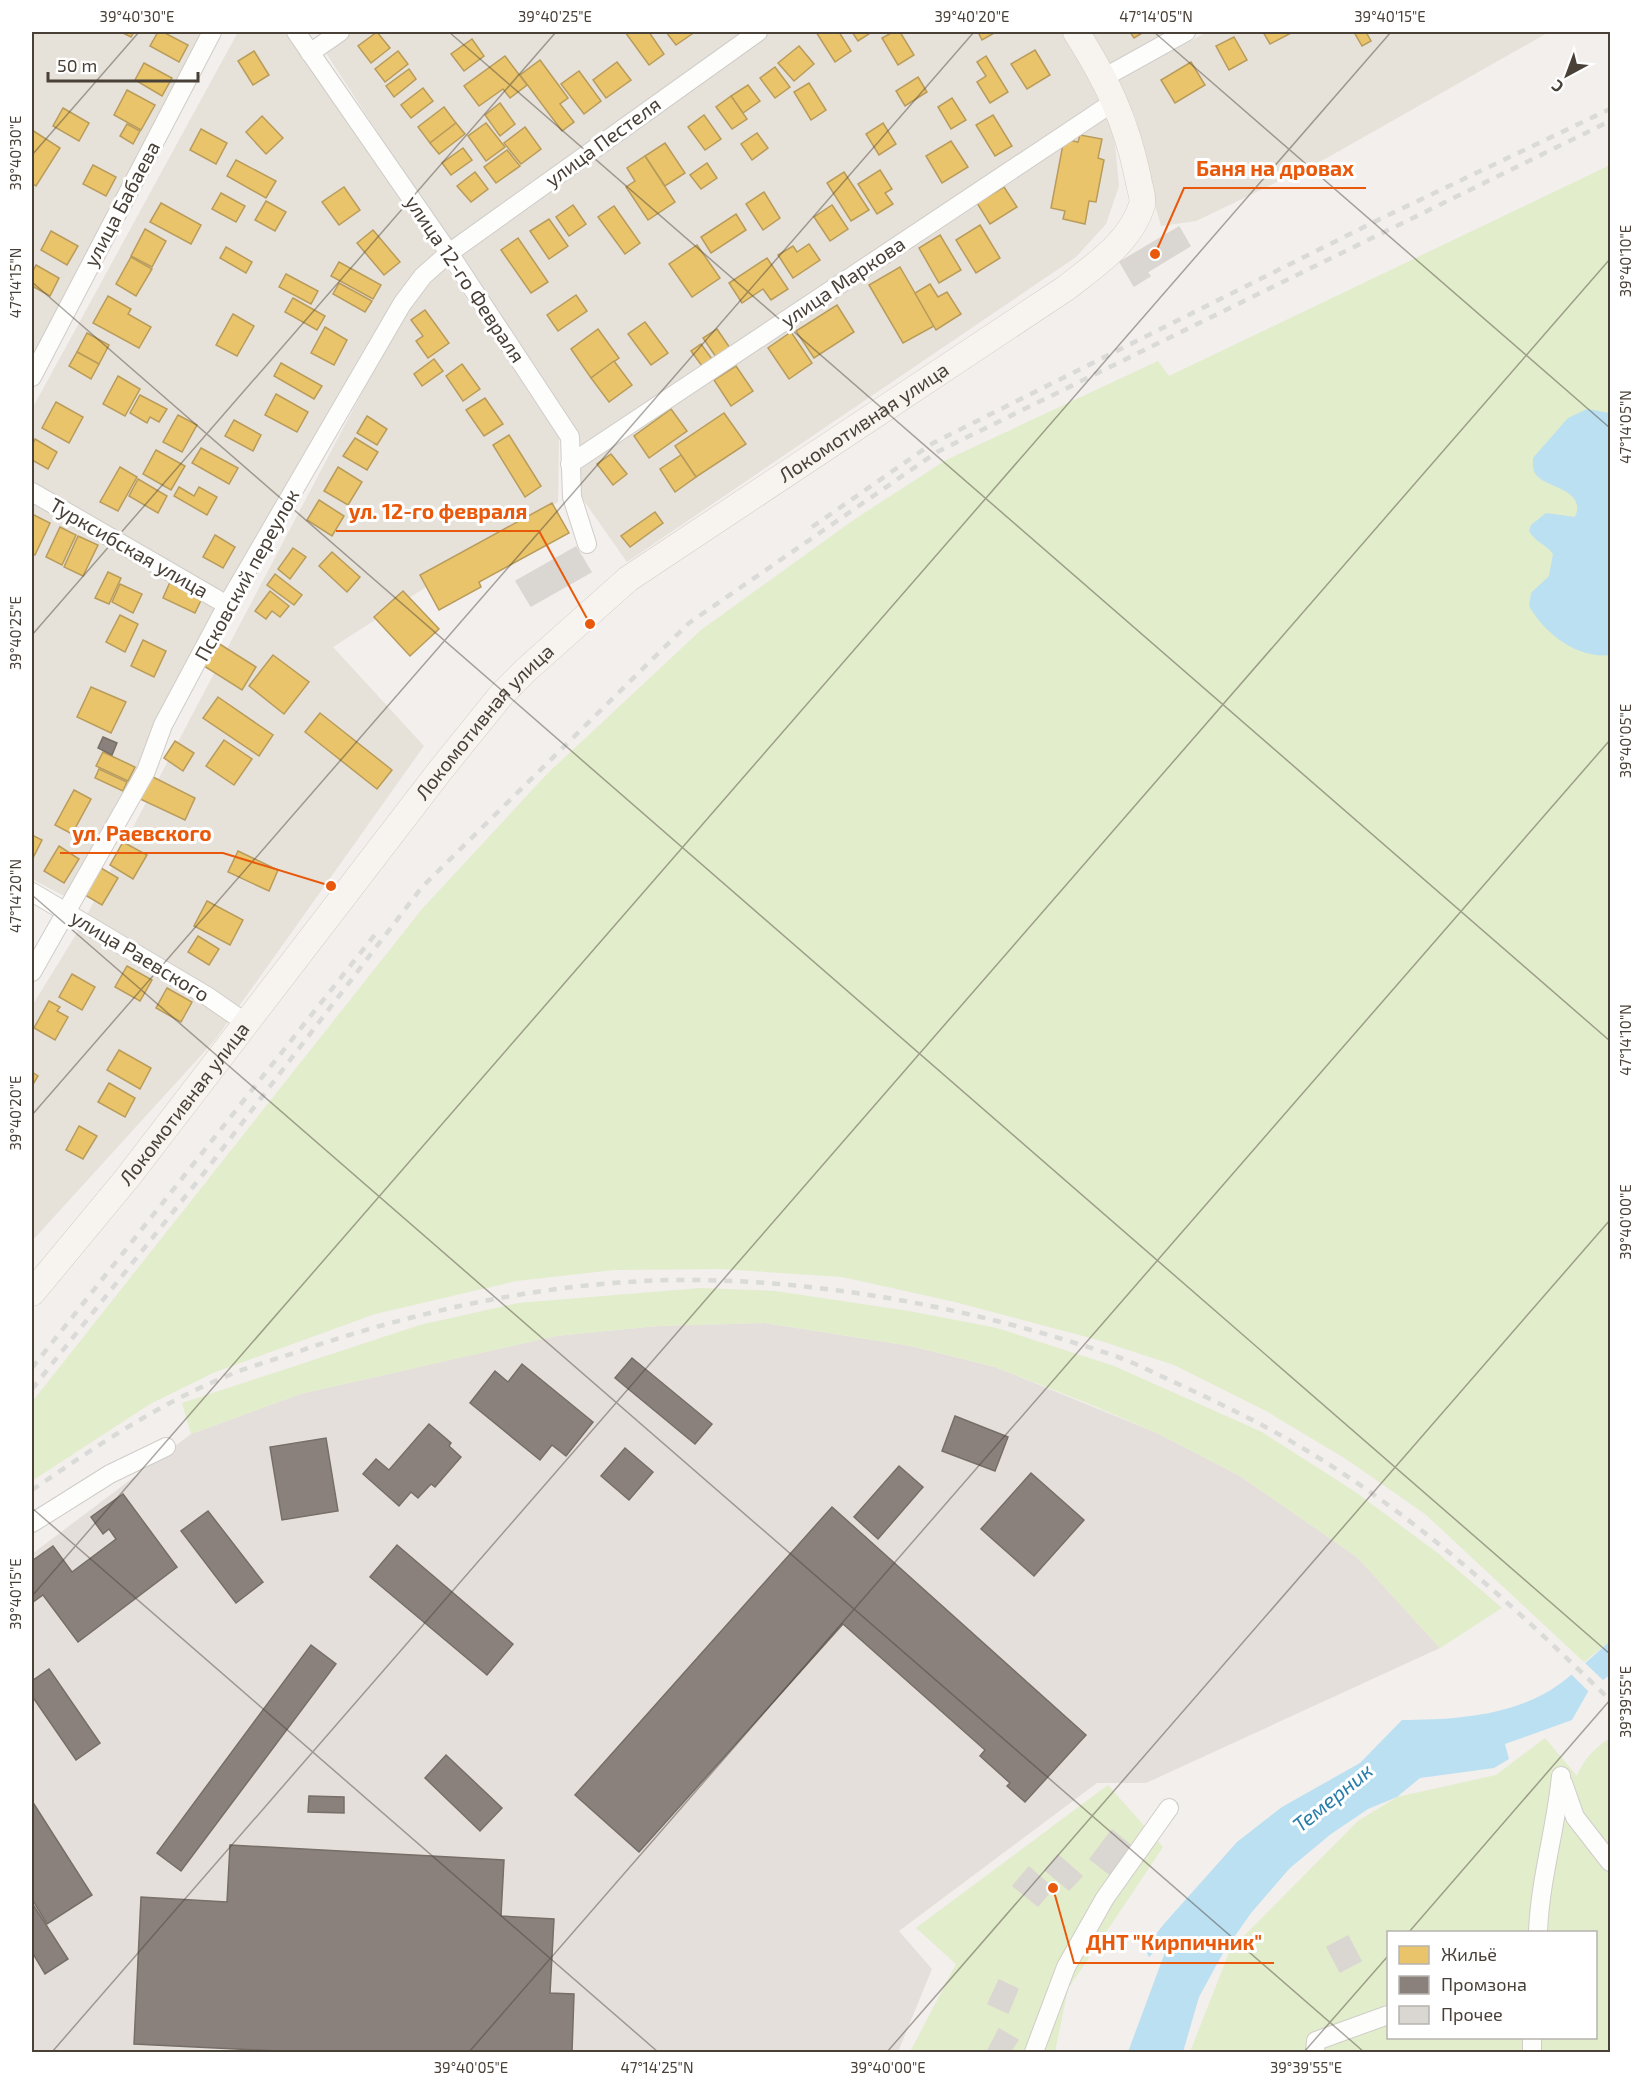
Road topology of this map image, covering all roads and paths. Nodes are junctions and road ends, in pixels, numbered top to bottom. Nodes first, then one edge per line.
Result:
1 (212, 32) edge
2 (296, 32) edge
3 (340, 32) edge
4 (758, 32) edge
5 (1076, 32) edge
6 (1186, 32) edge
7 (310, 53) junction
8 (1105, 77) junction
9 (1115, 101) junction
10 (449, 253) junction
11 (32, 377) edge
12 (570, 464) junction
13 (32, 492) edge
14 (587, 544) dead end
15 (227, 605) junction
16 (32, 892) edge
17 (65, 910) junction
18 (32, 972) edge
19 (246, 1023) junction
20 (32, 1293) edge
21 (166, 1447) dead end
22 (32, 1523) edge
23 (1169, 1808) dead end
24 (1611, 1862) edge
25 (1538, 1931) edge
26 (1387, 2015) edge
27 (1034, 2052) edge
28 (1315, 2052) edge

1 - 11 street, улица Бабаева
2 - 7 street, улица 12-го Февраля
3 - 7 street
4 - 10 street, улица Пестеля
5 - 8 street, Локомотивная улица
6 - 8 street
7 - 10 street, улица 12-го Февраля
8 - 9 street, Локомотивная улица
9 - 12 street, улица Маркова
9 - 19 street, Локомотивная улица
10 - 12 street, улица 12-го Февраля
10 - 15 street, Псковский переулок
12 - 14 street, улица 12-го Февраля
13 - 15 street, Турксибская улица
15 - 17 street, Псковский переулок
16 - 17 street, улица Раевского
17 - 18 street, Псковский переулок
17 - 19 street, улица Раевского
19 - 20 street, Локомотивная улица
21 - 22 street
23 - 27 street
24 - 25 street
26 - 28 street

